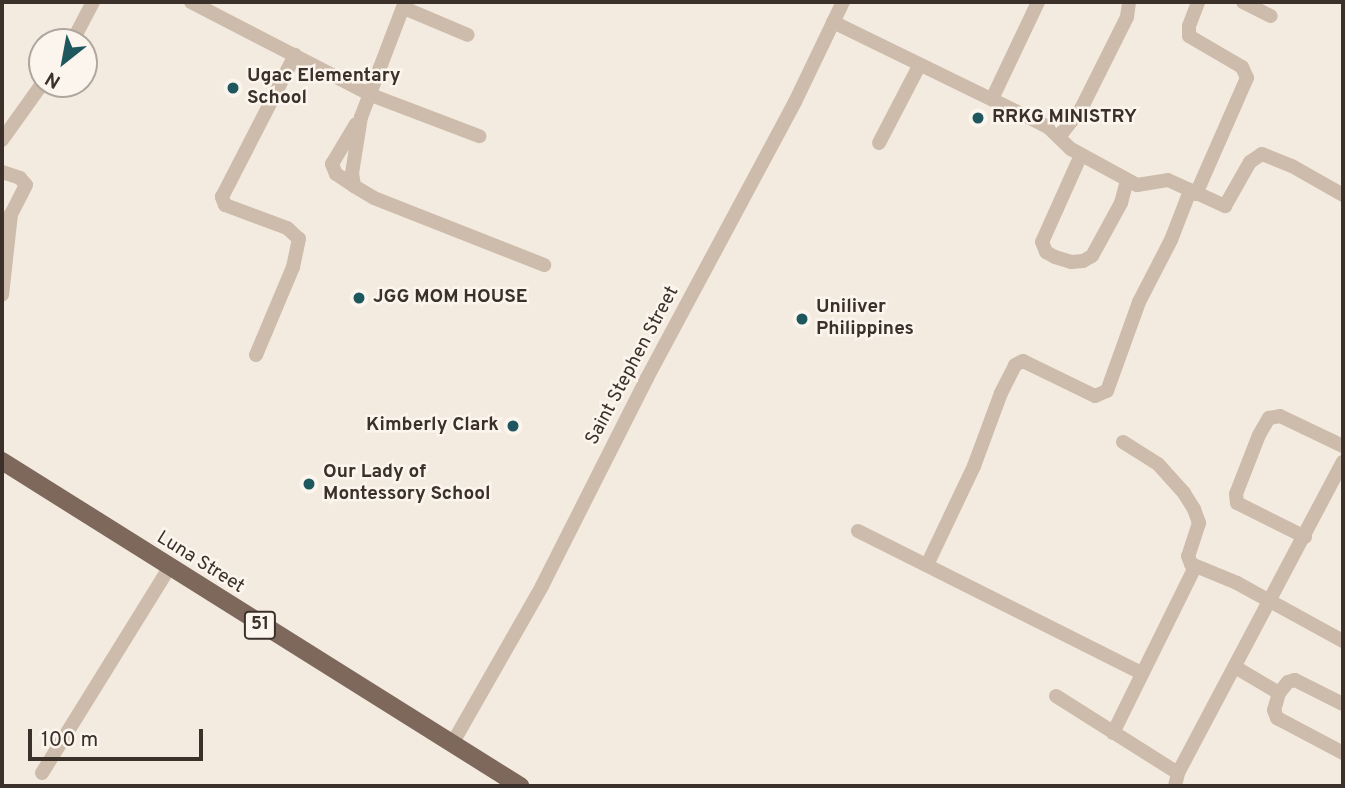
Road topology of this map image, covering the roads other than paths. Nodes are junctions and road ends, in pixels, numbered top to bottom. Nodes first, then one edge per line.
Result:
1 (93, 2) edge
2 (191, 2) edge
3 (843, 2) edge
4 (1038, 2) edge
5 (1129, 2) edge
6 (1198, 2) edge
7 (1243, 2) edge
8 (405, 5) edge
9 (1271, 16) dead end
10 (833, 22) junction
11 (79, 28) edge
12 (468, 36) dead end
13 (295, 55) junction
14 (919, 66) junction
15 (371, 95) junction
16 (32, 98) edge
17 (992, 99) junction
18 (361, 117) junction
19 (479, 136) dead end
20 (1059, 137) junction
21 (2, 140) edge
22 (879, 142) dead end
23 (1081, 155) junction
24 (2, 172) edge
25 (1126, 180) junction
26 (354, 186) junction
27 (1193, 192) junction
28 (1343, 195) edge
29 (544, 265) dead end
30 (2, 295) edge
31 (256, 355) dead end
32 (1123, 442) dead end
33 (1343, 446) edge
34 (2, 461) edge
35 (1343, 462) edge
36 (858, 530) dead end
37 (1305, 537) junction
38 (928, 565) junction
39 (1195, 567) junction
40 (169, 568) junction
41 (1271, 601) junction
42 (1343, 639) edge
43 (1235, 667) junction
44 (1142, 673) junction
45 (1279, 693) junction
46 (1056, 696) dead end
47 (1343, 704) edge
48 (1114, 733) junction
49 (452, 744) junction
50 (1343, 753) edge
51 (42, 773) dead end
52 (1177, 780) edge
53 (520, 786) edge

1 - 11 street
2 - 13 street
3 - 10 street, Saint Stephen Street
4 - 17 street
5 - 20 street
6 - 27 street
7 - 9 street
8 - 12 street
8 - 15 street
10 - 14 street
10 - 49 street, Saint Stephen Street
13 - 15 street
13 - 31 street
14 - 17 street
14 - 22 street
15 - 18 street
15 - 19 street
16 - 21 street
17 - 20 street
18 - 26 street
18 - 26 street
20 - 23 street
23 - 25 street
23 - 25 street
24 - 30 street
25 - 27 street
26 - 29 street
27 - 28 street
27 - 38 street
32 - 39 street
33 - 37 street
34 - 40 main road, Luna Street / 51
35 - 37 street
36 - 38 street
37 - 41 street
38 - 44 street
39 - 41 street
39 - 44 street
40 - 49 main road, Luna Street / 51
40 - 51 street
41 - 42 street
41 - 43 street
43 - 45 street
43 - 52 street
44 - 48 street
45 - 47 street
45 - 50 street
46 - 48 street
48 - 52 street
49 - 53 main road, Luna Street / 51

